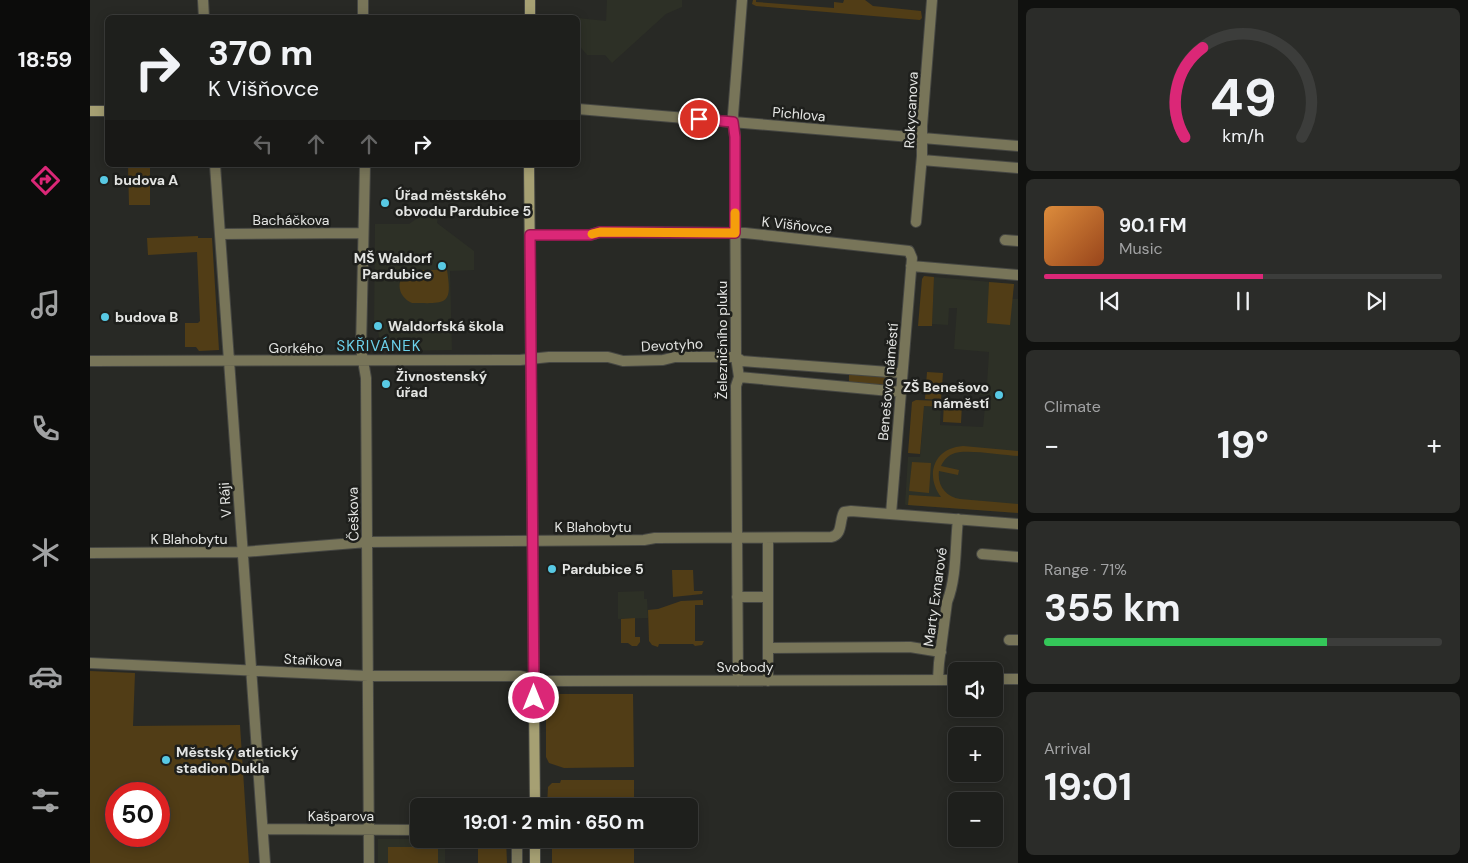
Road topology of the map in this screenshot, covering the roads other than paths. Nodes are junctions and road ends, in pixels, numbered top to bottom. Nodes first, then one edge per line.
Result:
1 (203, 0) edge
2 (363, 0) edge
3 (530, 0) edge
4 (742, 0) edge
5 (932, 0) edge
6 (204, 15) edge
7 (364, 15) edge
8 (530, 15) edge
9 (580, 109) edge
10 (90, 111) edge
11 (105, 111) edge
12 (733, 122) junction
13 (922, 138) junction
14 (1018, 146) edge
15 (922, 160) junction
16 (215, 167) edge
17 (364, 167) edge
18 (529, 167) edge
19 (1018, 168) edge
20 (916, 222) dead end
21 (363, 233) junction
22 (735, 233) junction
23 (220, 234) junction
24 (530, 235) junction
25 (1005, 240) dead end
26 (1018, 241) edge
27 (911, 254) joint
28 (911, 266) junction
29 (1018, 275) edge
30 (736, 356) junction
31 (532, 359) junction
32 (90, 361) edge
33 (229, 361) junction
34 (364, 361) junction
35 (902, 373) junction
36 (738, 377) junction
37 (901, 392) junction
38 (891, 514) junction
39 (958, 519) junction
40 (1018, 524) edge
41 (737, 538) junction
42 (768, 538) junction
43 (533, 541) junction
44 (367, 542) junction
45 (243, 552) junction
46 (90, 553) edge
47 (982, 554) dead end
48 (1018, 556) edge
49 (737, 597) junction
50 (768, 597) junction
51 (768, 648) junction
52 (941, 652) junction
53 (90, 662) edge
54 (252, 671) junction
55 (368, 676) junction
56 (534, 679) junction
57 (1003, 679) edge
58 (1018, 679) edge
59 (938, 680) junction
60 (948, 680) edge
61 (738, 681) junction
62 (768, 681) junction
63 (534, 798) edge
64 (263, 829) junction
65 (369, 830) junction
66 (410, 830) edge
67 (517, 848) edge
68 (535, 848) edge
69 (265, 863) edge
70 (369, 863) edge
71 (517, 863) edge
72 (535, 863) edge

1 - 6 street
2 - 7 street
3 - 8 main road
4 - 12 street, Železničního pluku
5 - 13 street, Rokycanova
9 - 12 street, Pichlova
10 - 11 main road
12 - 13 street, Pichlova
12 - 22 street, Železničního pluku
13 - 14 street, Pichlova
13 - 15 street, Rokycanova
15 - 19 street
15 - 20 street, Rokycanova
16 - 23 street, V Ráji
17 - 21 street, Češkova
18 - 24 main road
21 - 23 street, Bacháčkova
21 - 34 street, Češkova
22 - 24 street, K Višňovce
22 - 27 street, K Višňovce
22 - 30 street, Železničního pluku
23 - 33 street, V Ráji
24 - 31 main road
25 - 26 street
27 - 28 street, Benešovo náměstí
28 - 29 street
28 - 35 street, Benešovo náměstí
30 - 31 street, Devotyho
30 - 35 street, Devotyho
30 - 36 street, Železničního pluku
31 - 34 street, Gorkého
31 - 43 main road
32 - 33 street, Gorkého
33 - 34 street, Gorkého
33 - 45 street, V Ráji
34 - 44 street, Češkova
35 - 37 street, Benešovo náměstí
36 - 37 street
36 - 41 street, Železničního pluku
37 - 38 street, Benešovo náměstí
38 - 39 street, K Blahobytu
38 - 42 street, K Blahobytu
39 - 40 street, K Blahobytu
39 - 52 street, Marty Exnarové
41 - 42 street, K Blahobytu
41 - 43 street, K Blahobytu
41 - 49 street, Železničního pluku
42 - 50 street
43 - 44 street, K Blahobytu
43 - 56 main road
44 - 45 street, K Blahobytu
44 - 55 street, Češkova
45 - 46 street, K Blahobytu
45 - 54 street, V Ráji
47 - 48 street
49 - 50 street
49 - 61 street, Železničního pluku
50 - 51 street
51 - 52 street
51 - 62 street
52 - 59 street, Marty Exnarové
53 - 54 street, Staňkova
54 - 55 street, Staňkova
54 - 64 street, V Ráji
55 - 56 street, Staňkova
55 - 65 street, Češkova
56 - 61 street, Svobody
56 - 63 main road
57 - 58 street
59 - 60 street, Svobody
59 - 62 street, Svobody
61 - 62 street, Svobody
64 - 65 street, Kašparova
64 - 69 street, V Ráji
65 - 66 street, Kašparova
65 - 70 street, Češkova
67 - 71 street
68 - 72 main road

